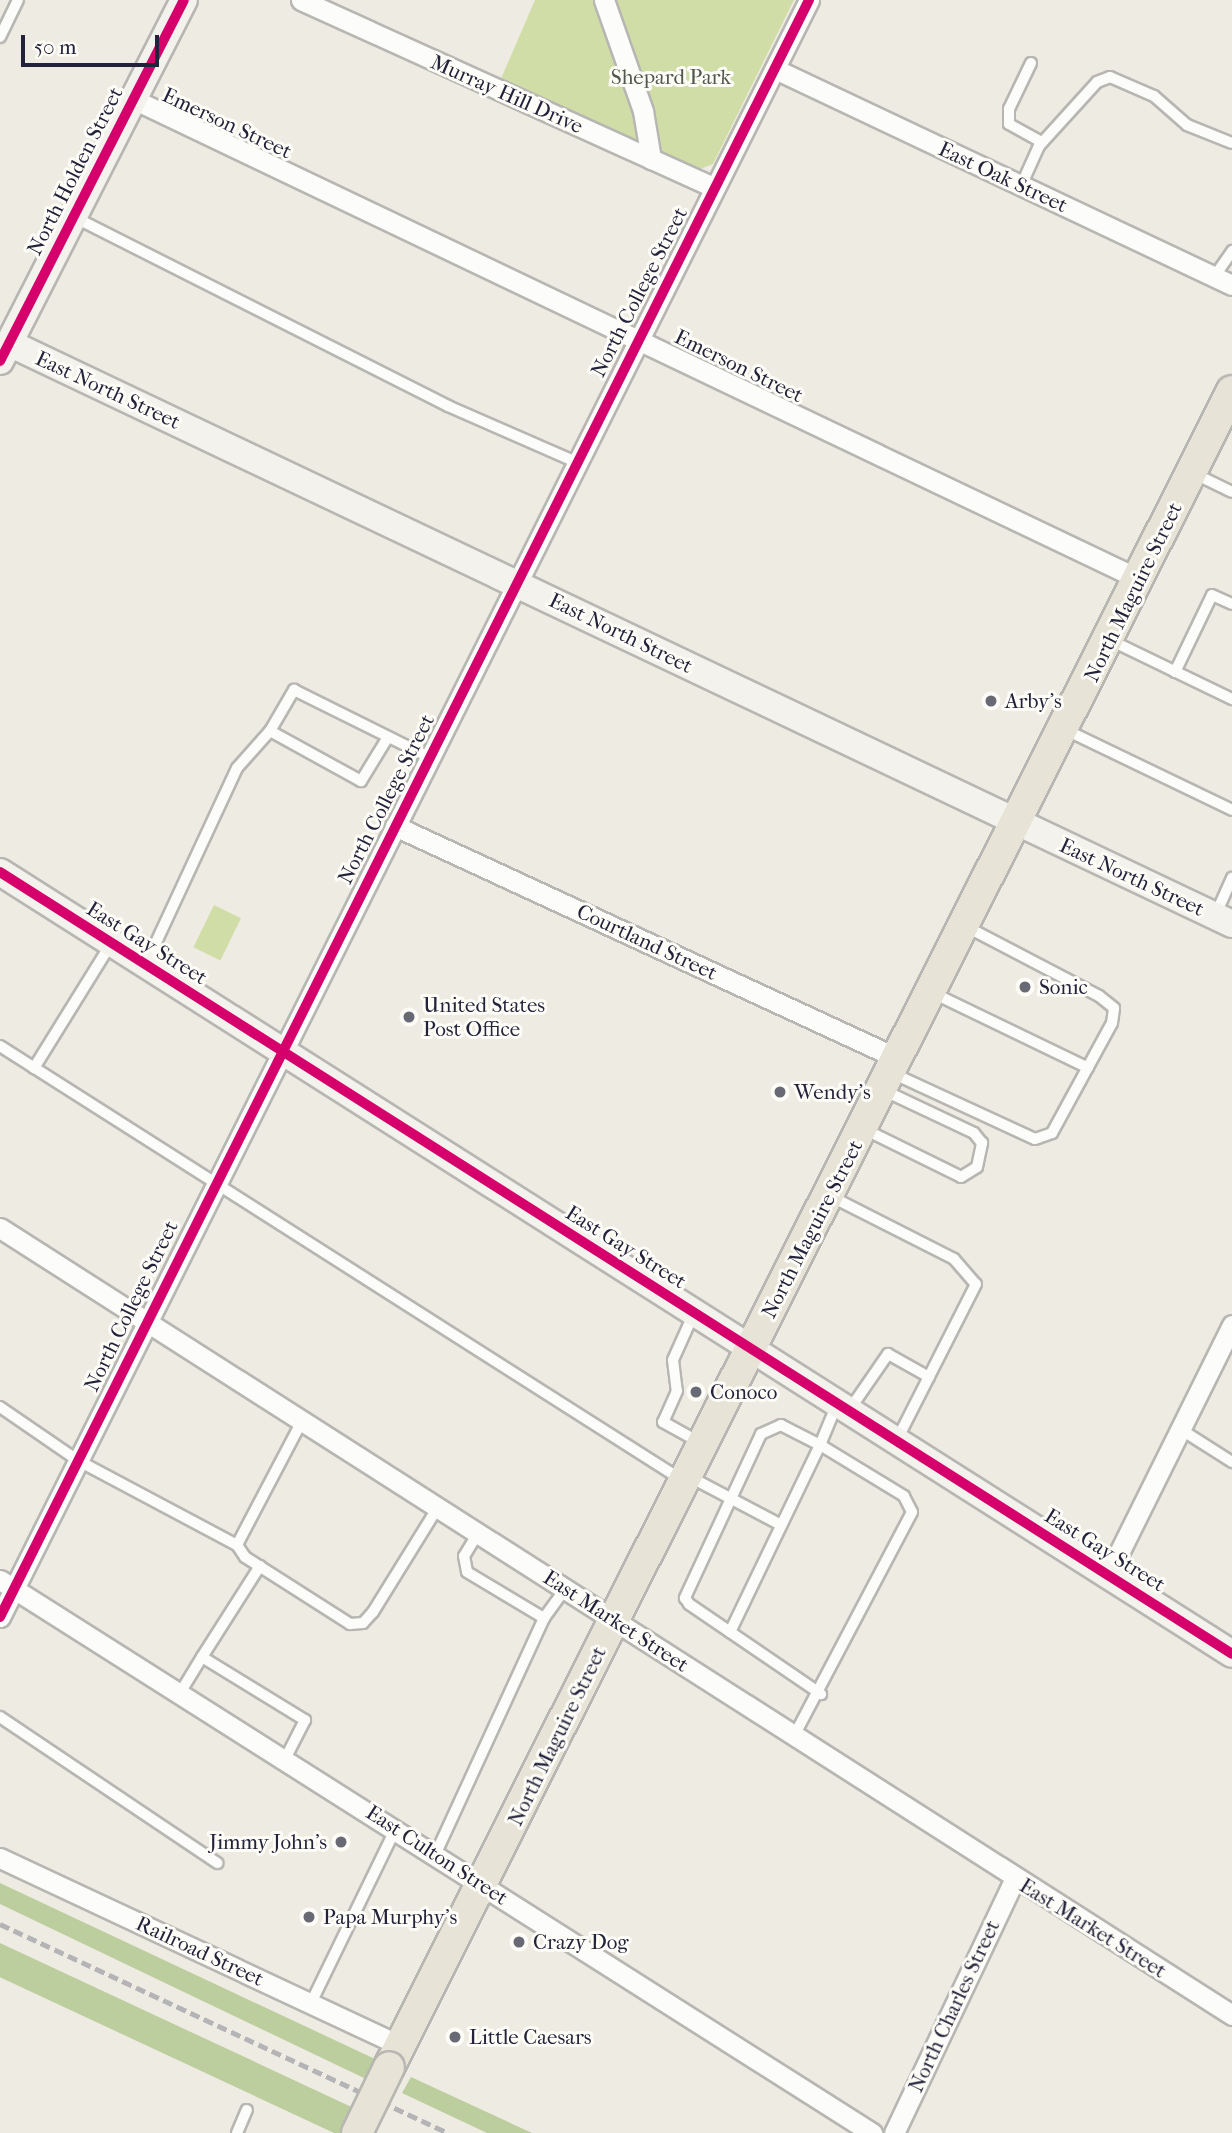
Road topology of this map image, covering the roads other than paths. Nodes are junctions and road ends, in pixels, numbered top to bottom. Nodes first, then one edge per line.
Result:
1 (18, 0) edge
2 (184, 0) edge
3 (301, 0) edge
4 (604, 0) edge
5 (808, 0) edge
6 (0, 37) edge
7 (1031, 63) dead end
8 (775, 69) junction
9 (133, 99) junction
10 (1042, 142) junction
11 (1232, 143) edge
12 (651, 159) junction
13 (1021, 186) junction
14 (714, 187) junction
15 (73, 217) junction
16 (1232, 251) edge
17 (1223, 281) edge
18 (636, 338) junction
19 (3, 348) edge
20 (1232, 391) edge
21 (576, 462) junction
22 (1192, 473) junction
23 (1232, 492) edge
24 (1139, 579) junction
25 (516, 582) junction
26 (1232, 604) edge
27 (1109, 640) junction
28 (1175, 672) junction
29 (1232, 699) edge
30 (1066, 730) junction
31 (270, 732) junction
32 (388, 737) junction
33 (429, 757) junction
34 (1232, 810) edge
35 (1019, 824) junction
36 (395, 826) junction
37 (0, 872) edge
38 (1232, 878) edge
39 (1223, 920) edge
40 (967, 927) junction
41 (111, 943) junction
42 (146, 965) junction
43 (933, 993) junction
44 (0, 1046) edge
45 (280, 1049) junction
46 (34, 1068) junction
47 (1088, 1068) junction
48 (891, 1074) junction
49 (863, 1128) junction
50 (212, 1183) junction
51 (829, 1196) junction
52 (0, 1228) edge
53 (694, 1312) junction
54 (146, 1320) junction
55 (1232, 1325) edge
56 (750, 1349) junction
57 (929, 1377) junction
58 (0, 1407) edge
59 (843, 1407) junction
60 (302, 1421) junction
61 (1180, 1429) junction
62 (897, 1441) junction
63 (702, 1443) junction
64 (820, 1444) junction
65 (77, 1460) junction
66 (1232, 1462) edge
67 (685, 1478) junction
68 (730, 1498) junction
69 (438, 1507) junction
70 (781, 1525) junction
71 (478, 1533) junction
72 (237, 1545) junction
73 (260, 1566) junction
74 (1108, 1574) junction
75 (7, 1584) edge
76 (566, 1588) junction
77 (0, 1617) edge
78 (544, 1618) junction
79 (615, 1620) junction
80 (730, 1632) junction
81 (1232, 1654) edge
82 (202, 1657) junction
83 (180, 1693) junction
84 (821, 1694) junction
85 (0, 1717) edge
86 (793, 1737) junction
87 (285, 1759) junction
88 (396, 1828) junction
89 (436, 1853) junction
90 (0, 1858) edge
91 (217, 1863) dead end
92 (1015, 1878) junction
93 (482, 1886) junction
94 (311, 2003) junction
95 (1232, 2015) edge
96 (395, 2056) junction
97 (247, 2110) dead end
98 (237, 2133) edge
99 (357, 2133) edge
100 (872, 2133) edge
101 (894, 2133) edge

1 - 6 lane
2 - 9 main road, North Holden Street
3 - 12 street, Murray Hill Drive
4 - 12 street
5 - 8 street, North College Street
7 - 10 lane
8 - 13 street, East Oak Street
8 - 14 street, North College Street
9 - 15 main road, North Holden Street
9 - 18 street, Emerson Street
10 - 11 lane
10 - 13 lane
12 - 14 street, Murray Hill Drive
13 - 17 street, East Oak Street
14 - 18 street, North College Street
15 - 19 main road, North Holden Street
15 - 21 lane
16 - 17 lane
18 - 21 street, North College Street
18 - 24 street, Emerson Street
19 - 25 main road, East North Street
20 - 22 main road, North Maguire Street
21 - 25 street, North College Street
22 - 23 lane
22 - 24 main road, North Maguire Street
24 - 27 main road, North Maguire Street
25 - 33 street, North College Street
25 - 35 main road, East North Street
26 - 28 lane
27 - 28 lane
27 - 30 main road, North Maguire Street
28 - 29 lane
30 - 34 lane
30 - 35 main road, North Maguire Street
31 - 32 lane
31 - 32 lane
31 - 42 lane
32 - 33 lane
33 - 36 street, North College Street
35 - 39 main road, East North Street
35 - 40 main road, North Maguire Street
36 - 45 street, North College Street
36 - 48 street, Courtland Street
37 - 41 main road, East Gay Street
38 - 39 lane
40 - 43 main road, North Maguire Street
40 - 47 lane
41 - 42 main road, East Gay Street
41 - 46 lane
42 - 45 main road, East Gay Street
43 - 47 lane
43 - 48 main road, North Maguire Street
44 - 46 lane
45 - 50 street, North College Street
45 - 53 main road, East Gay Street
46 - 50 lane
47 - 48 lane
48 - 49 main road, North Maguire Street
48 - 49 lane
49 - 51 main road, North Maguire Street
50 - 54 street, North College Street
50 - 67 lane
51 - 56 main road, North Maguire Street
51 - 57 lane
52 - 54 street, East Market Street
53 - 56 main road, East Gay Street
53 - 63 lane
54 - 60 street, East Market Street
54 - 65 street, North College Street
55 - 61 street
56 - 59 main road, East Gay Street
56 - 63 main road, North Maguire Street
57 - 59 lane
57 - 62 lane
58 - 65 lane
59 - 62 main road, East Gay Street
59 - 64 lane
60 - 69 street, East Market Street
60 - 72 lane
61 - 66 lane
61 - 74 street
62 - 74 main road, East Gay Street
63 - 67 main road, North Maguire Street
64 - 68 lane
64 - 70 lane
64 - 84 lane
65 - 72 lane
65 - 75 street, North College Street
67 - 68 lane
67 - 79 main road, North Maguire Street
68 - 70 lane
68 - 80 lane
69 - 71 street, East Market Street
69 - 73 lane
70 - 80 lane
71 - 76 street, East Market Street
71 - 78 lane
72 - 73 lane
73 - 82 lane
74 - 81 main road, East Gay Street
75 - 77 street, North College Street
75 - 83 street, East Culton Street
76 - 78 lane
76 - 79 street, East Market Street
78 - 89 lane
79 - 86 street, East Market Street
79 - 93 main road, North Maguire Street
80 - 84 lane
82 - 83 lane
82 - 87 lane
83 - 87 street, East Culton Street
84 - 86 lane
85 - 91 lane
86 - 92 street, East Market Street
87 - 88 street, East Culton Street
88 - 89 street, East Culton Street
88 - 94 lane
89 - 93 street, East Culton Street
90 - 94 street, Railroad Street
92 - 95 street, East Market Street
92 - 101 street, North Charles Street
93 - 96 main road, North Maguire Street
93 - 100 street, East Culton Street
94 - 96 street, Railroad Street
96 - 99 main road, North Maguire Street, bridge
97 - 98 lane

